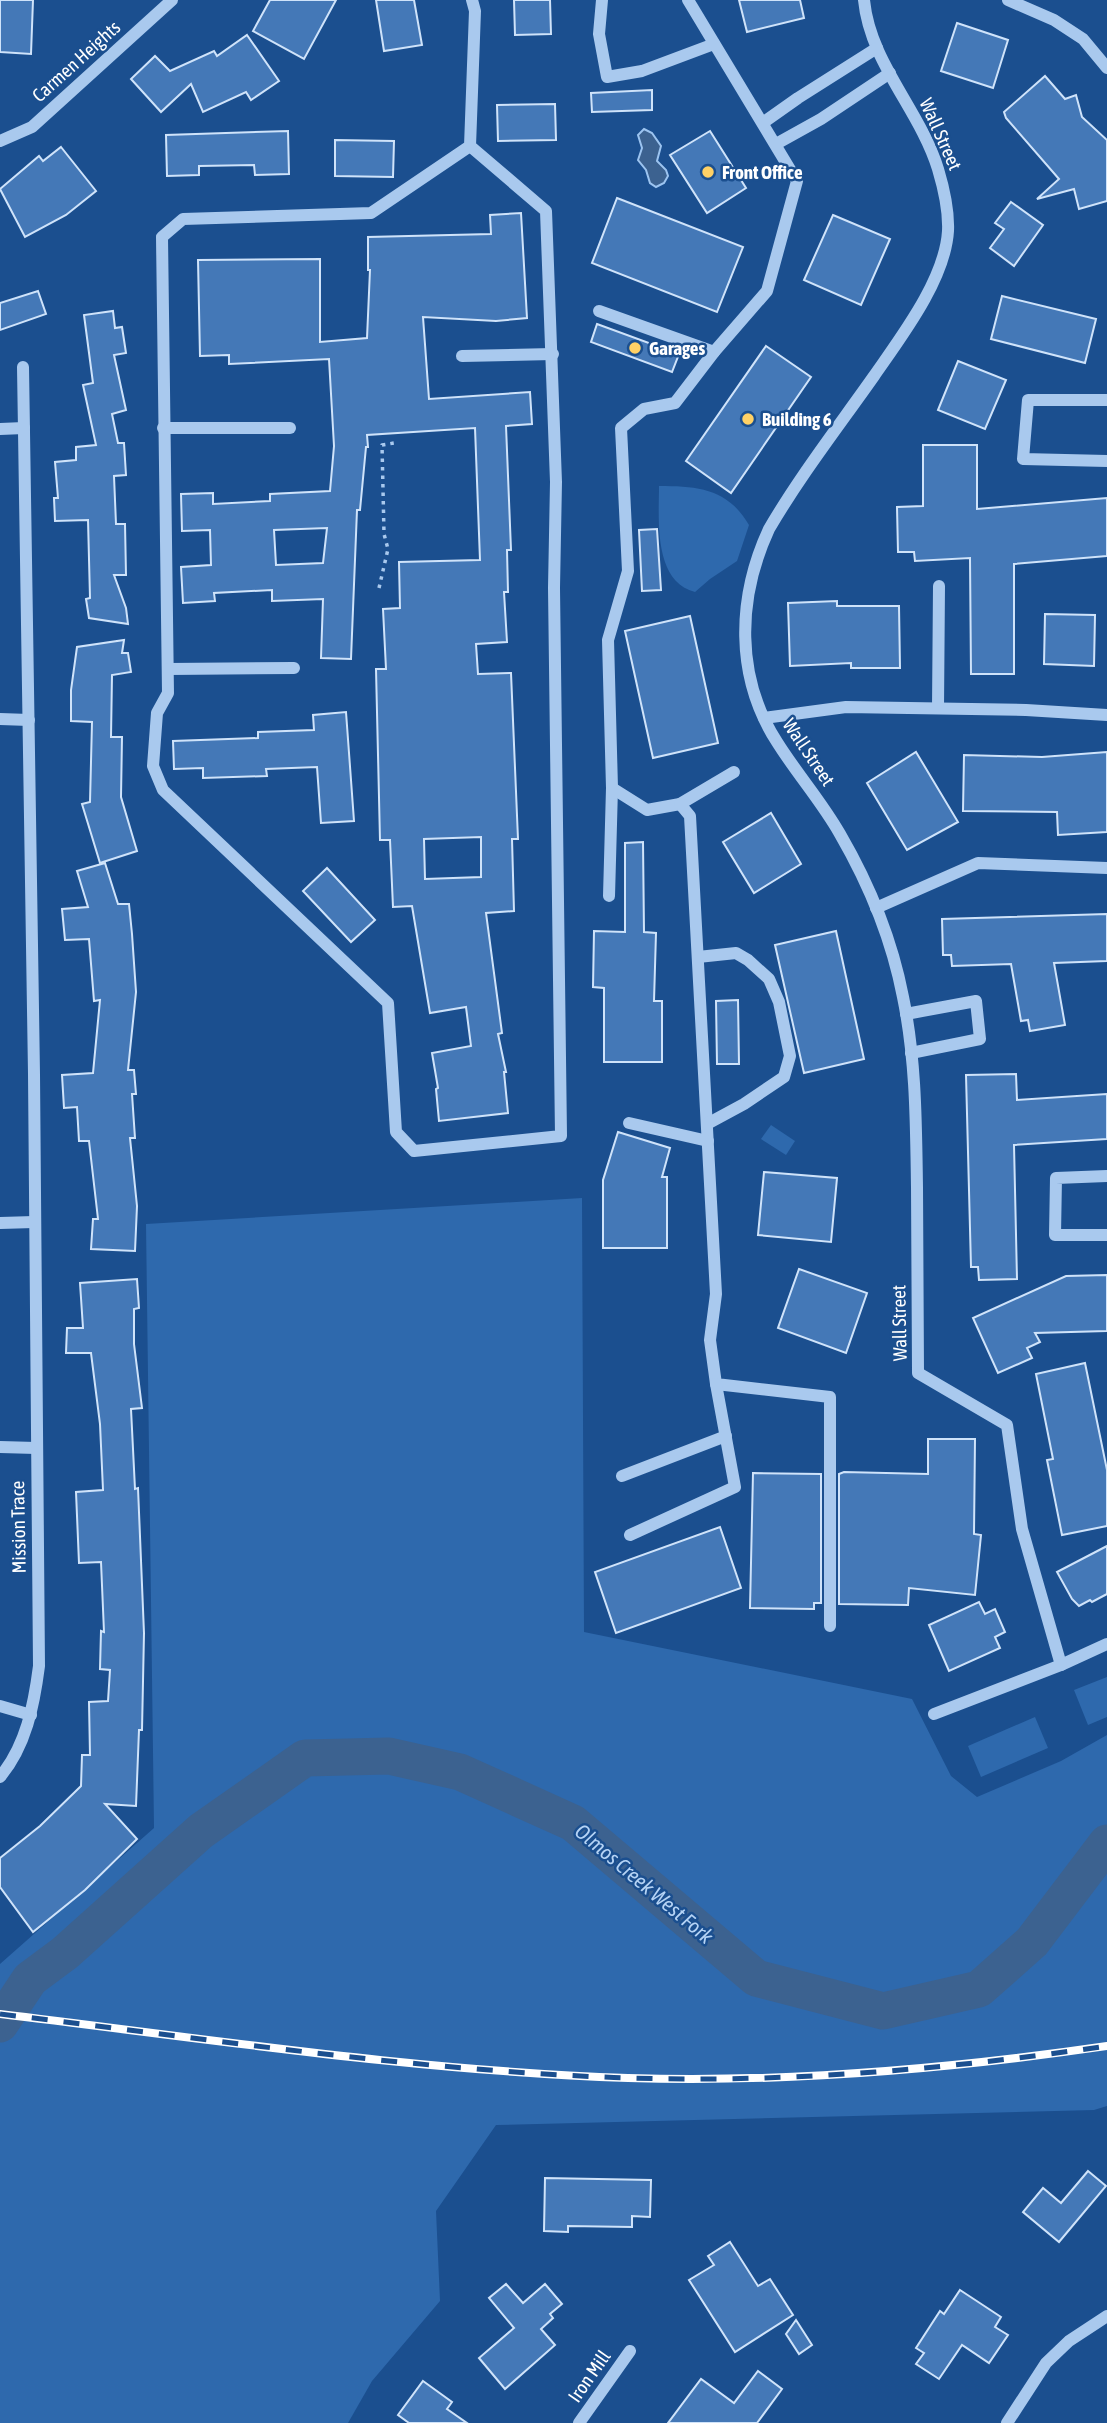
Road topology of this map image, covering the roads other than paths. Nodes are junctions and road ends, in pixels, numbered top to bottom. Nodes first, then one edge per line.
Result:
1 (172, 0) edge
2 (602, 0) edge
3 (688, 0) edge
4 (864, 0) edge
5 (1008, 0) edge
6 (477, 4) edge
7 (714, 44) junction
8 (877, 48) junction
9 (1107, 68) edge
10 (890, 73) junction
11 (764, 122) junction
12 (0, 141) edge
13 (776, 144) junction
14 (470, 146) junction
15 (599, 311) dead end
16 (714, 352) junction
17 (553, 354) junction
18 (462, 356) dead end
19 (23, 367) dead end
20 (1107, 400) edge
21 (24, 428) junction
22 (163, 428) junction
23 (290, 428) dead end
24 (0, 429) edge
25 (1107, 461) edge
26 (939, 586) dead end
27 (294, 668) dead end
28 (168, 669) junction
29 (938, 708) junction
30 (1107, 715) edge
31 (764, 718) junction
32 (0, 719) edge
33 (29, 720) junction
34 (734, 772) dead end
35 (612, 788) junction
36 (680, 804) junction
37 (1107, 868) edge
38 (609, 896) dead end
39 (876, 908) junction
40 (698, 957) junction
41 (906, 1014) junction
42 (911, 1053) junction
43 (629, 1123) dead end
44 (707, 1124) junction
45 (708, 1141) junction
46 (1107, 1176) edge
47 (34, 1222) junction
48 (0, 1223) edge
49 (1107, 1235) edge
50 (716, 1384) junction
51 (726, 1436) junction
52 (0, 1447) edge
53 (36, 1448) junction
54 (622, 1476) dead end
55 (630, 1535) dead end
56 (830, 1626) dead end
57 (1107, 1643) edge
58 (1061, 1665) junction
59 (0, 1706) edge
60 (934, 1714) dead end
61 (31, 1715) junction
62 (0, 1777) edge
63 (1107, 2316) edge
64 (630, 2351) dead end
65 (579, 2423) edge
66 (1007, 2423) edge

1 - 12 street, Carmen Heights
2 - 7 street
3 - 7 street
4 - 8 street, Wall Street
5 - 9 street
6 - 14 street
7 - 11 street
8 - 10 street, Wall Street
8 - 11 street
10 - 13 street
10 - 31 street, Wall Street
11 - 13 street
13 - 16 street
14 - 17 street
14 - 22 street
15 - 16 street
16 - 35 street
17 - 18 street
17 - 28 street
19 - 21 street, Mission Trace
20 - 25 street
21 - 24 street
21 - 33 street, Mission Trace
22 - 23 street
22 - 28 street
26 - 29 street
27 - 28 street
29 - 30 street
29 - 31 street
31 - 39 street, Wall Street
32 - 33 street
33 - 47 street, Mission Trace
34 - 36 street
35 - 36 street
35 - 38 street
36 - 40 street
37 - 39 street
39 - 41 street, Wall Street
40 - 44 street
40 - 44 street
41 - 42 street, Wall Street
41 - 42 street
42 - 58 street, Wall Street
43 - 45 street
44 - 45 street
45 - 50 street
46 - 49 street
47 - 48 street
47 - 53 street, Mission Trace
50 - 51 street
50 - 56 street
51 - 54 street
51 - 55 street
52 - 53 street
53 - 61 street, Mission Trace
57 - 58 street
58 - 60 street
59 - 61 street
61 - 62 street, Mission Trace
63 - 66 street
64 - 65 street, Iron Mill

